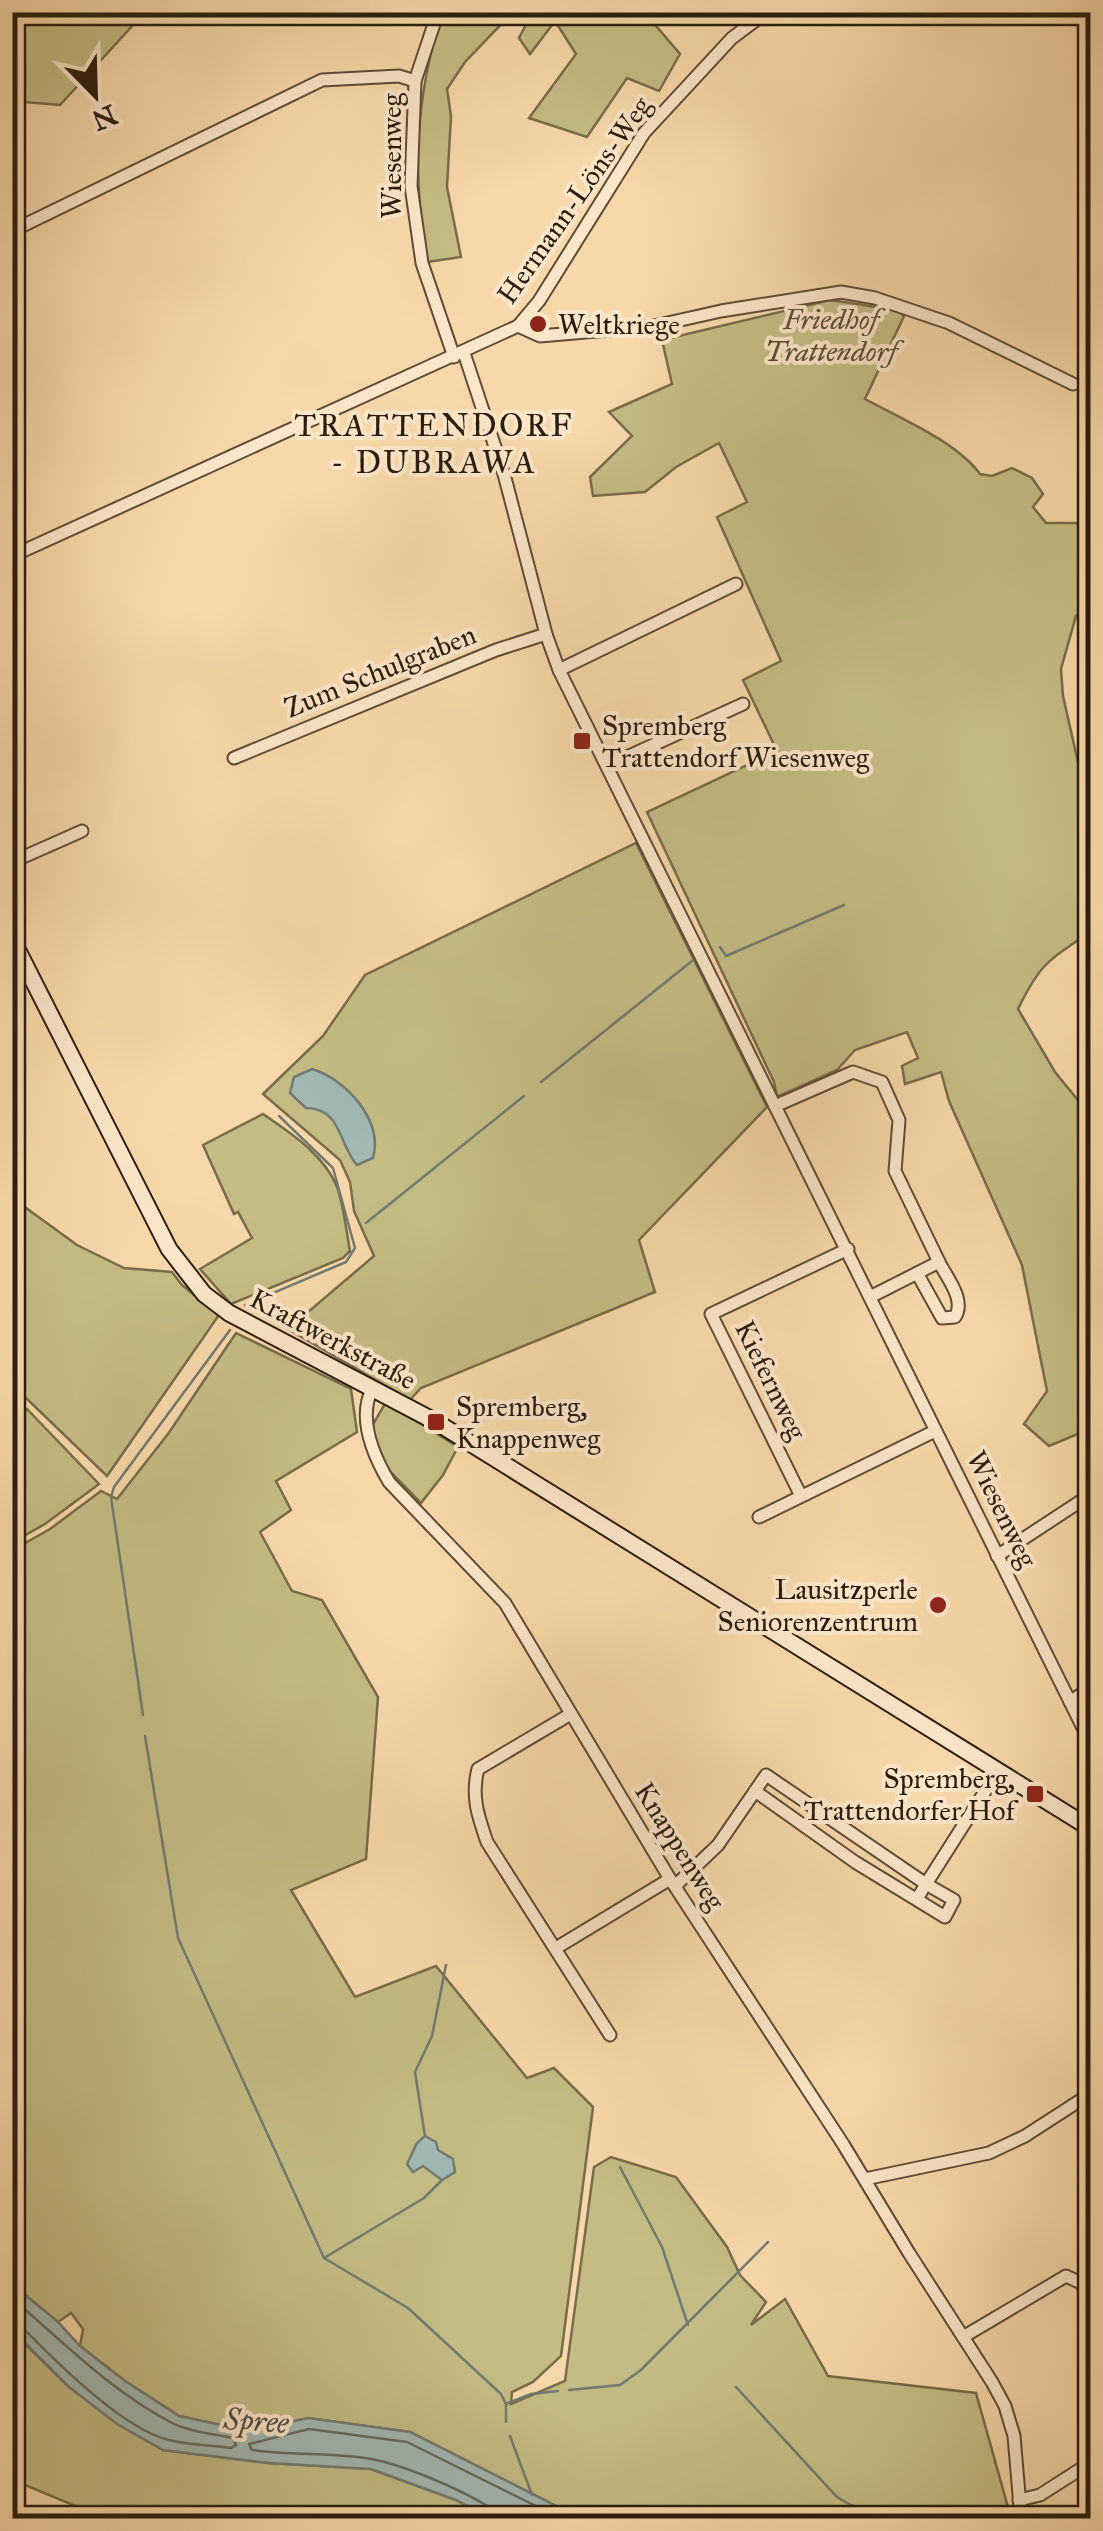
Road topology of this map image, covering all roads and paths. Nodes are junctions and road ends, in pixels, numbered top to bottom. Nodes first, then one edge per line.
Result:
1 (438, 12) edge
2 (767, 12) edge
3 (415, 82) junction
4 (12, 231) edge
5 (518, 326) junction
6 (459, 355) junction
7 (1073, 384) dead end
8 (12, 556) edge
9 (736, 584) dead end
10 (546, 634) junction
11 (559, 670) junction
12 (743, 704) dead end
13 (234, 758) dead end
14 (607, 766) junction
15 (82, 831) dead end
16 (12, 862) edge
17 (12, 940) edge
18 (775, 1106) junction
19 (848, 1250) junction
20 (939, 1262) junction
21 (917, 1274) junction
22 (870, 1297) junction
23 (374, 1388) junction
24 (936, 1431) junction
25 (1090, 1495) edge
26 (801, 1496) junction
27 (759, 1516) dead end
28 (997, 1556) junction
29 (1090, 1688) edge
30 (1070, 1702) junction
31 (570, 1715) junction
32 (1090, 1742) edge
33 (998, 1771) junction
34 (755, 1791) junction
35 (792, 1796) junction
36 (782, 1811) junction
37 (1090, 1828) edge
38 (866, 1844) junction
39 (856, 1862) junction
40 (672, 1882) junction
41 (926, 1884) junction
42 (917, 1899) junction
43 (556, 1948) junction
44 (610, 2035) dead end
45 (1090, 2095) edge
46 (865, 2179) junction
47 (1090, 2301) edge
48 (963, 2338) junction
49 (1090, 2462) edge
50 (1019, 2500) junction
51 (1021, 2518) edge

1 - 3 street, Wiesenweg
2 - 5 street, Hermann-Löns-Weg
3 - 4 street
3 - 6 street, Wiesenweg
5 - 6 street, Hermann-Löns-Weg
5 - 7 street
6 - 8 street, Hermann-Löns-Weg
6 - 10 street, Wiesenweg
9 - 11 street
10 - 11 street, Wiesenweg
10 - 13 street, Zum Schulgraben
11 - 14 street, Wiesenweg
12 - 14 street
14 - 18 street, Wiesenweg
15 - 16 street
17 - 23 main road, Kraftwerkstraße
18 - 19 street, Wiesenweg
18 - 20 street
19 - 22 street, Wiesenweg
19 - 26 street, Kiefernweg
20 - 21 street
20 - 21 street
21 - 22 street
22 - 24 street, Wiesenweg
23 - 31 street, Knappenweg
23 - 33 main road, Kraftwerkstraße
24 - 26 street
24 - 28 street, Wiesenweg
25 - 28 street
26 - 27 street
28 - 30 street, Wiesenweg
29 - 30 street
30 - 32 street, Wiesenweg
31 - 40 street, Knappenweg
31 - 43 street
33 - 37 main road, Kraftwerkstraße
33 - 41 street
34 - 35 street
34 - 36 street
34 - 40 street
35 - 36 street
35 - 38 street
36 - 39 street
38 - 39 street
38 - 41 street
39 - 42 street
40 - 43 street
40 - 46 street, Knappenweg
41 - 42 street
41 - 42 street
43 - 44 street
45 - 46 street
46 - 48 street, Knappenweg
47 - 48 street
48 - 50 street, Knappenweg
49 - 50 street
50 - 51 street, Knappenweg

